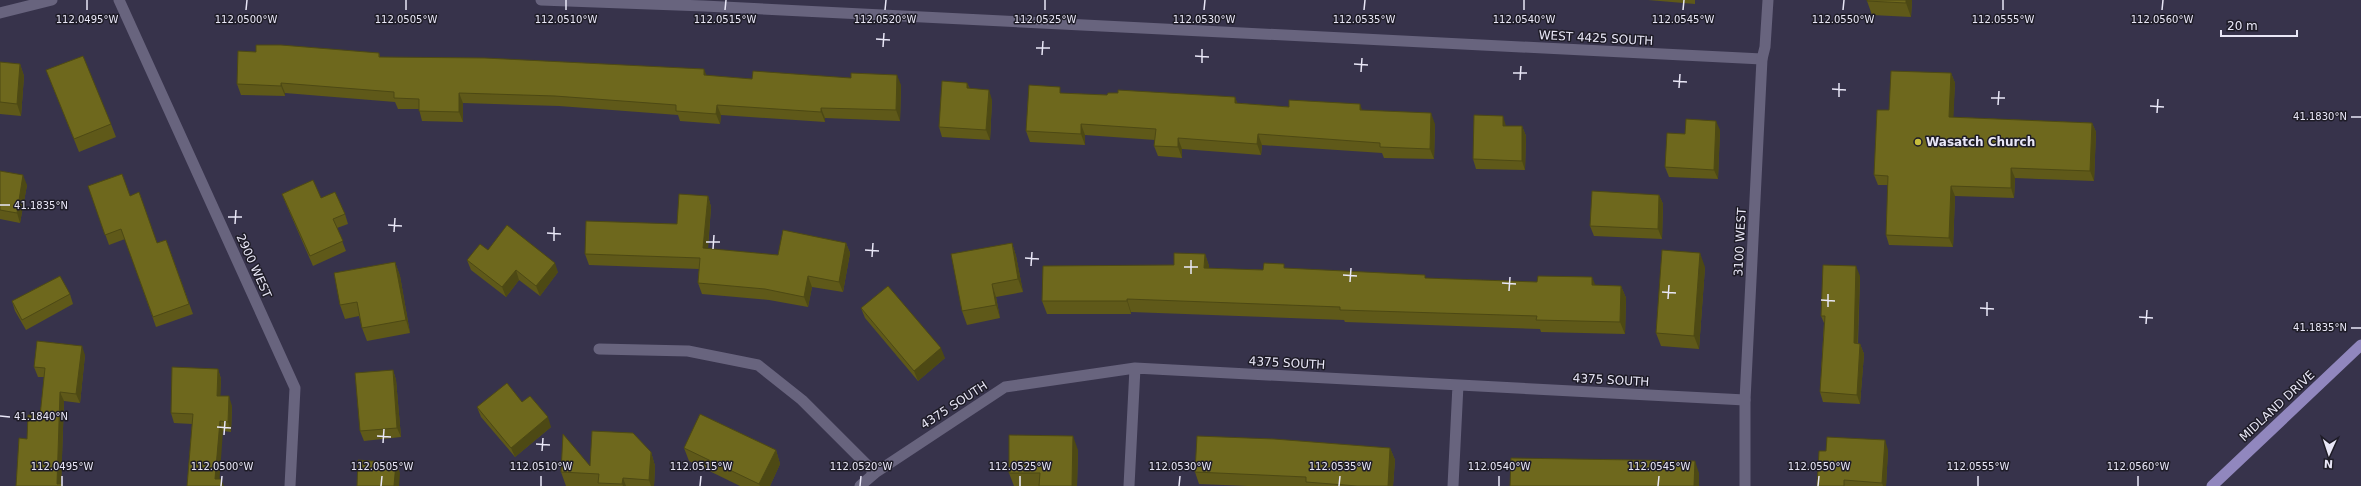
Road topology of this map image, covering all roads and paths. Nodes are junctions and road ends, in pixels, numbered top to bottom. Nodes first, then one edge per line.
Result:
1 (52, 0) edge
2 (119, 0) edge
3 (541, 0) edge
4 (1768, 0) edge
5 (705, 3) edge
6 (0, 13) edge
7 (1762, 59) junction
8 (2361, 345) edge
9 (599, 348) dead end
10 (1135, 368) junction
11 (1458, 385) junction
12 (1745, 400) junction
13 (876, 472) junction
14 (290, 486) edge
15 (860, 486) edge
16 (1129, 486) edge
17 (1453, 486) edge
18 (1745, 486) edge
19 (2212, 486) edge

1 - 6 street
2 - 14 street, 2900 WEST
3 - 5 street, WEST 4425 SOUTH
4 - 7 street, 3100 WEST
5 - 7 street, WEST 4425 SOUTH
7 - 12 street, 3100 WEST
8 - 19 main road, MIDLAND DRIVE
9 - 13 street
10 - 11 street, 4375 SOUTH
10 - 13 street, 4375 SOUTH
10 - 16 street
11 - 12 street, 4375 SOUTH
11 - 17 street
12 - 18 street, 3100 WEST
13 - 15 street, 4375 SOUTH

